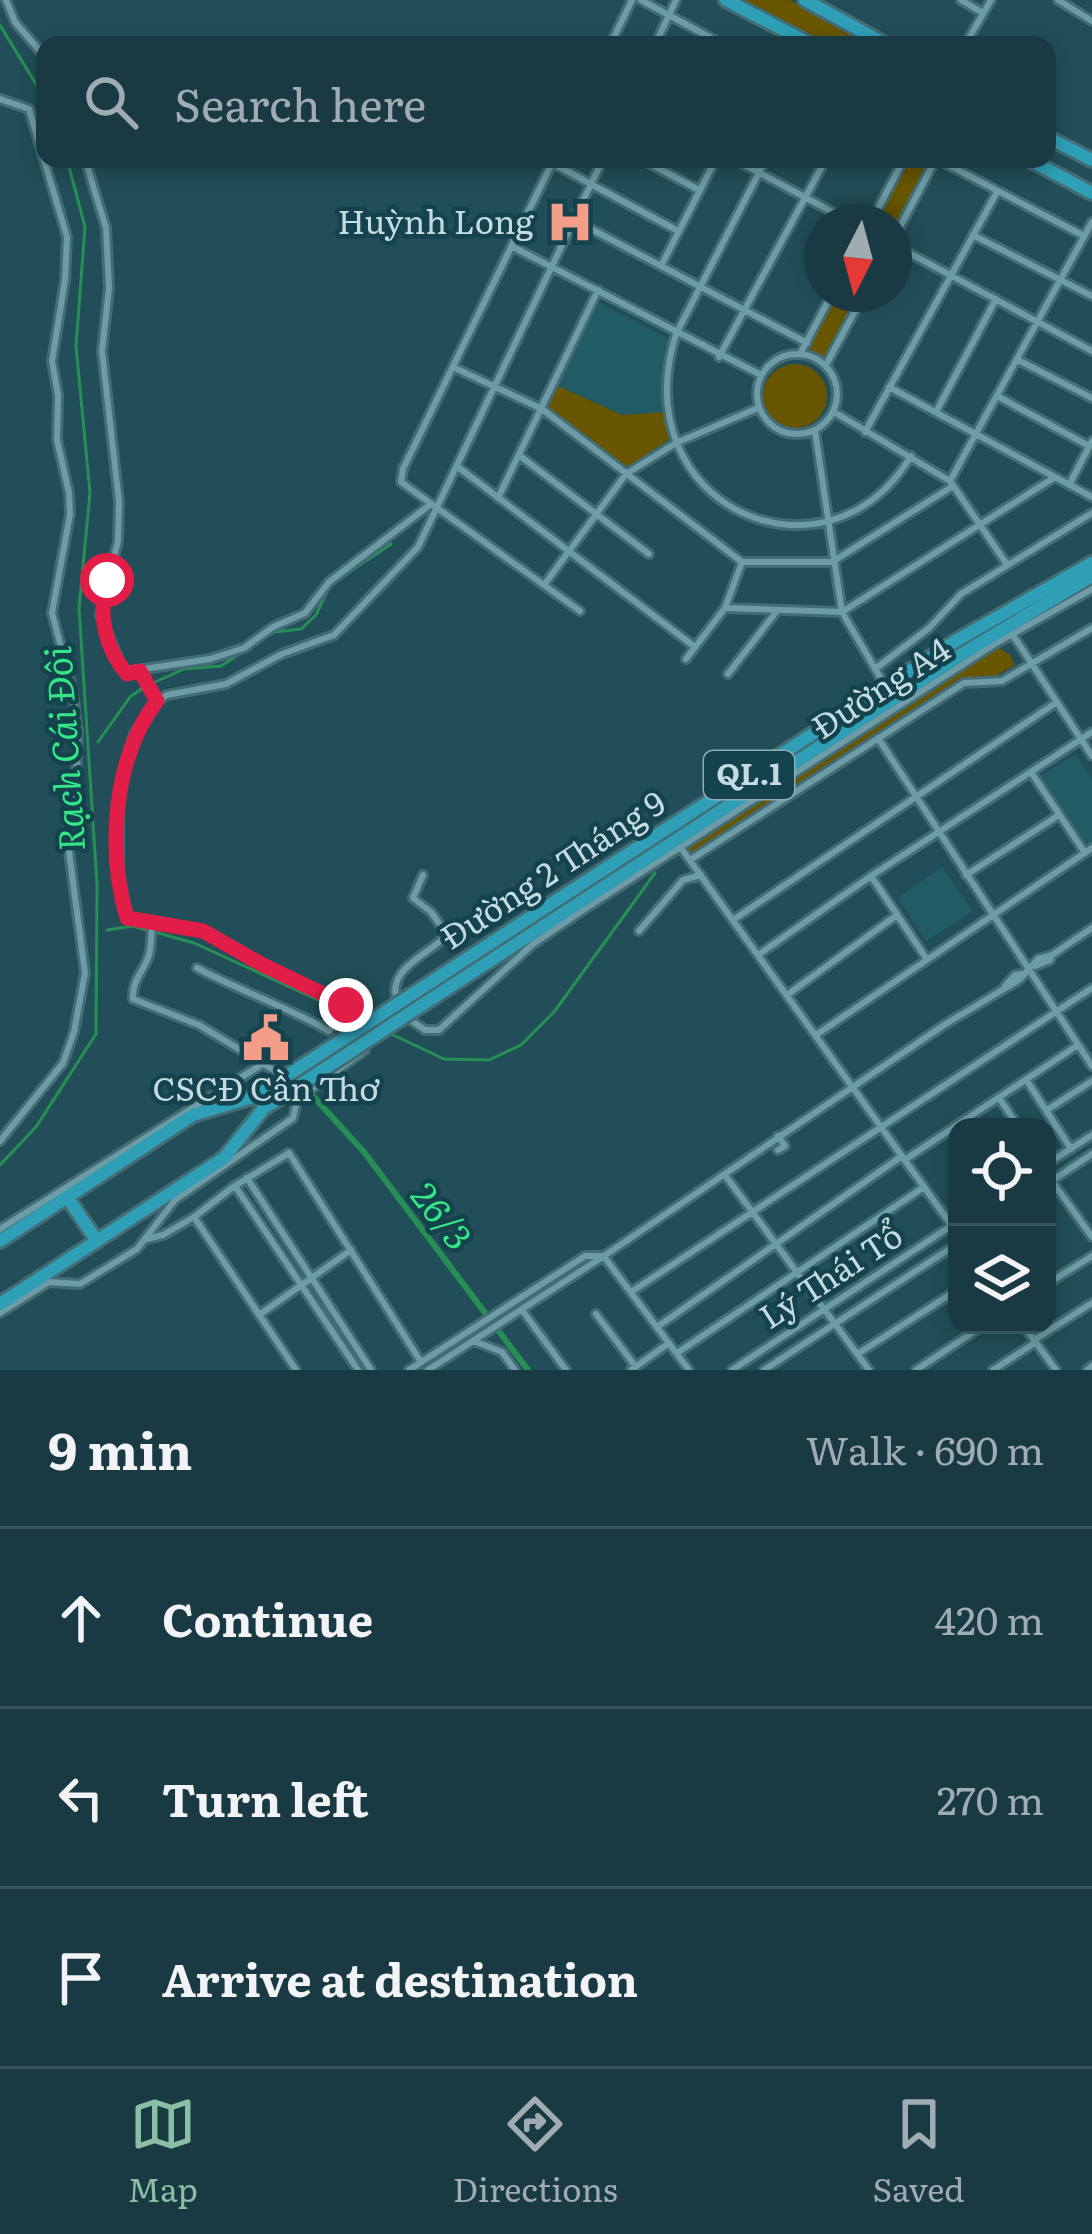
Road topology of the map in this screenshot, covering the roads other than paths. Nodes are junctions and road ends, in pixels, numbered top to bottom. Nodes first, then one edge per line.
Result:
1 (6, 0) edge
2 (632, 0) edge
3 (641, 0) edge
4 (676, 0) edge
5 (726, 0) edge
6 (805, 0) edge
7 (961, 0) edge
8 (991, 0) edge
9 (1058, 0) edge
10 (983, 13) junction
11 (669, 14) junction
12 (1092, 21) edge
13 (784, 30) junction
14 (614, 36) edge
15 (659, 36) edge
16 (708, 36) edge
17 (781, 36) edge
18 (795, 36) edge
19 (870, 36) edge
20 (970, 36) edge
21 (36, 46) edge
22 (0, 99) edge
23 (36, 133) edge
24 (1056, 142) edge
25 (1092, 160) edge
26 (47, 168) edge
27 (88, 168) edge
28 (550, 168) edge
29 (565, 168) edge
30 (599, 168) edge
31 (658, 168) edge
32 (711, 168) edge
33 (750, 168) edge
34 (762, 168) edge
35 (821, 168) edge
36 (899, 168) edge
37 (931, 168) edge
38 (953, 168) edge
39 (1045, 168) edge
40 (759, 173) junction
41 (592, 183) junction
42 (699, 190) junction
43 (997, 192) junction
44 (1092, 193) edge
45 (804, 197) junction
46 (817, 204) edge
47 (880, 204) edge
48 (912, 206) edge
49 (574, 220) junction
50 (1092, 222) edge
51 (678, 231) junction
52 (973, 235) junction
53 (1084, 236) junction
54 (513, 248) junction
55 (912, 252) edge
56 (552, 265) junction
57 (661, 266) junction
58 (951, 275) junction
59 (1061, 280) junction
60 (700, 286) junction
61 (598, 290) junction
62 (1092, 296) edge
63 (996, 299) junction
64 (744, 310) junction
65 (823, 312) edge
66 (854, 312) edge
67 (1038, 322) junction
68 (676, 334) junction
69 (807, 343) junction
70 (1092, 351) edge
71 (800, 354) junction
72 (719, 357) junction
73 (1018, 360) junction
74 (826, 366) junction
75 (454, 368) junction
76 (761, 375) junction
77 (494, 387) junction
78 (889, 387) junction
79 (999, 397) junction
80 (1092, 398) edge
81 (758, 408) junction
82 (542, 410) junction
83 (834, 412) junction
84 (935, 412) junction
85 (815, 430) junction
86 (865, 432) junction
87 (978, 435) junction
88 (676, 443) junction
89 (1091, 444) edge
90 (520, 456) junction
91 (910, 456) junction
92 (458, 467) junction
93 (626, 474) junction
94 (1055, 478) junction
95 (951, 484) junction
96 (1069, 485) junction
97 (1092, 497) edge
98 (498, 498) junction
99 (434, 506) junction
100 (597, 512) junction
101 (1092, 513) edge
102 (827, 520) junction
103 (980, 525) junction
104 (567, 553) junction
105 (649, 554) dead end
106 (742, 562) junction
107 (832, 562) junction
108 (1006, 563) junction
109 (1092, 563) edge
110 (1092, 576) edge
111 (544, 585) junction
112 (1092, 590) edge
113 (725, 608) junction
114 (580, 610) dead end
115 (776, 612) junction
116 (842, 612) junction
117 (1092, 628) edge
118 (1013, 635) junction
119 (695, 647) junction
120 (686, 658) dead end
121 (1033, 665) junction
122 (875, 669) junction
123 (140, 671) junction
124 (728, 674) dead end
125 (885, 686) junction
126 (157, 701) junction
127 (1057, 702) junction
128 (1092, 732) edge
129 (878, 738) junction
130 (1081, 739) junction
131 (1092, 756) edge
132 (1031, 772) junction
133 (916, 794) junction
134 (1059, 815) junction
135 (940, 832) junction
136 (681, 848) junction
137 (1089, 851) edge
138 (690, 860) junction
139 (423, 875) dead end
140 (701, 875) junction
141 (965, 875) junction
142 (871, 876) junction
143 (992, 914) junction
144 (897, 915) junction
145 (733, 920) junction
146 (152, 926) junction
147 (1092, 928) edge
148 (639, 931) dead end
149 (758, 956) junction
150 (926, 958) junction
151 (197, 968) dead end
152 (1029, 970) junction
153 (1092, 988) edge
154 (787, 995) junction
155 (415, 1001) junction
156 (345, 1007) junction
157 (1055, 1010) junction
158 (365, 1015) dead end
159 (815, 1035) junction
160 (1078, 1046) junction
161 (364, 1050) dead end
162 (261, 1065) junction
163 (1092, 1066) edge
164 (287, 1076) junction
165 (1026, 1080) junction
166 (1092, 1081) edge
167 (853, 1088) junction
168 (999, 1098) junction
169 (1047, 1110) junction
170 (1012, 1118) edge
171 (881, 1127) junction
172 (1092, 1135) edge
173 (778, 1136) junction
174 (0, 1141) edge
175 (1071, 1149) junction
176 (778, 1150) dead end
177 (1092, 1154) edge
178 (904, 1158) junction
179 (1056, 1158) edge
180 (724, 1174) junction
181 (247, 1178) junction
182 (1056, 1178) edge
183 (235, 1186) junction
184 (924, 1187) junction
185 (1056, 1190) edge
186 (67, 1197) junction
187 (754, 1210) junction
188 (194, 1217) junction
189 (954, 1226) edge
190 (0, 1229) edge
191 (948, 1231) edge
192 (1092, 1238) edge
193 (146, 1239) junction
194 (0, 1241) edge
195 (97, 1241) junction
196 (777, 1241) junction
197 (351, 1250) junction
198 (948, 1250) edge
199 (604, 1256) junction
200 (1092, 1256) edge
201 (798, 1270) junction
202 (311, 1277) junction
203 (1056, 1278) edge
204 (302, 1285) junction
205 (631, 1292) junction
206 (948, 1296) edge
207 (1092, 1303) edge
208 (0, 1308) edge
209 (826, 1308) junction
210 (522, 1310) junction
211 (596, 1314) dead end
212 (259, 1315) junction
213 (837, 1323) junction
214 (657, 1328) junction
215 (970, 1334) edge
216 (1030, 1334) edge
217 (474, 1341) junction
218 (1035, 1341) junction
219 (669, 1343) junction
220 (676, 1353) junction
221 (858, 1354) junction
222 (421, 1362) junction
223 (633, 1368) edge
224 (296, 1370) edge
225 (358, 1370) edge
226 (371, 1370) edge
227 (409, 1370) edge
228 (428, 1370) edge
229 (514, 1370) edge
230 (566, 1370) edge
231 (689, 1370) edge
232 (731, 1370) edge
233 (764, 1370) edge
234 (869, 1370) edge
235 (916, 1370) edge
236 (993, 1370) edge
237 (1055, 1370) edge

1 - 21 street
2 - 14 street
3 - 11 street
4 - 11 street
5 - 13 highway
6 - 19 highway
7 - 10 street
8 - 10 street
9 - 12 street
10 - 20 street
11 - 15 street
11 - 16 street
13 - 17 street
13 - 18 highway
22 - 23 street
24 - 25 highway
26 - 174 street
27 - 123 street
28 - 54 street
29 - 41 street
30 - 41 street
31 - 42 street
32 - 42 street
33 - 40 street
34 - 40 street
35 - 45 street
36 - 47 street
37 - 48 street
38 - 43 street
39 - 44 highway
40 - 45 street
40 - 60 street
41 - 49 street
41 - 51 street
42 - 51 street
43 - 52 street
43 - 53 street
45 - 46 street
45 - 64 street
49 - 56 street
49 - 57 street
50 - 53 street
51 - 57 street
52 - 58 street
52 - 59 street
53 - 59 street
54 - 56 street
54 - 75 street
55 - 58 street
56 - 61 street
56 - 77 street
57 - 60 street
58 - 63 street
58 - 78 street
59 - 62 street
59 - 67 street
60 - 64 street
60 - 68 street
61 - 68 street
61 - 82 street
63 - 67 street
63 - 84 street
64 - 69 street
64 - 72 street
65 - 69 street
66 - 74 street
67 - 70 street
67 - 73 street
68 - 72 street
68 - 88 street
69 - 71 street
71 - 74 street
71 - 76 street
72 - 76 street
73 - 79 street
73 - 80 street
74 - 83 street
75 - 77 street
75 - 99 street
76 - 81 street
77 - 82 street
77 - 92 street
78 - 84 street
78 - 86 street
79 - 87 street
79 - 89 street
81 - 85 street
81 - 88 street
82 - 90 street
82 - 93 street
83 - 85 street
83 - 86 street
84 - 87 street
85 - 102 street
86 - 91 street
87 - 94 street
87 - 95 street
88 - 93 street
88 - 102 street
89 - 96 street
90 - 98 street
90 - 100 street
91 - 95 street
91 - 102 street
92 - 98 street
92 - 99 street
93 - 100 street
93 - 106 street
94 - 96 street
94 - 103 street
95 - 103 street
95 - 107 street
96 - 97 street
98 - 104 street
99 - 111 street
99 - 123 street
99 - 126 street
100 - 104 street
100 - 105 street
101 - 108 street
102 - 107 street
103 - 108 street
103 - 116 street
104 - 111 street
104 - 119 street
106 - 107 street
106 - 113 street
107 - 116 street
108 - 122 street
109 - 125 highway, Đường 2 Tháng 9 / QL.1
110 - 155 highway, Đường 2 Tháng 9 / QL.1
111 - 114 street
112 - 118 street, Đường A4
113 - 115 street
113 - 119 street
115 - 116 street
115 - 124 street
116 - 122 street
117 - 121 street
118 - 121 street
118 - 136 street, Đường A4
119 - 120 street
121 - 127 street
121 - 129 street
122 - 125 street
123 - 126 street
125 - 155 highway, Đường 2 Tháng 9 / QL.1
126 - 146 street
127 - 130 street
127 - 133 street
128 - 130 street
129 - 133 street
129 - 138 street
130 - 131 street
130 - 132 street
132 - 134 street
132 - 135 street
133 - 135 street
133 - 145 street
134 - 137 street
134 - 141 street
135 - 141 street
135 - 142 street
136 - 138 street
136 - 139 street, Đường A4
137 - 143 street
138 - 140 street
140 - 145 street
140 - 148 street
141 - 143 street
142 - 144 street
142 - 149 street
143 - 150 street
143 - 152 street
144 - 150 street
144 - 154 street
145 - 149 street
146 - 156 street
146 - 162 street
147 - 152 street
149 - 154 street
150 - 159 street
151 - 156 street
152 - 157 street
152 - 167 street
153 - 157 street
154 - 159 street
155 - 164 highway, QL.1, bridge
155 - 195 highway, QL.1, bridge
156 - 158 street
157 - 160 street
157 - 171 street
159 - 167 street
160 - 163 street
160 - 165 street
161 - 193 street
162 - 164 street
162 - 190 street
164 - 186 highway, QL.1
165 - 168 street
165 - 169 street
166 - 169 street
167 - 171 street
167 - 173 street
168 - 170 street
168 - 178 street
169 - 175 street
171 - 178 street
171 - 187 street
172 - 175 street
173 - 176 street
173 - 180 street
175 - 179 street
177 - 182 street
178 - 184 street
178 - 196 street
180 - 187 street
180 - 199 street
181 - 183 street
181 - 197 street
181 - 202 street
183 - 188 street
183 - 204 street
184 - 189 street
184 - 201 street
185 - 192 street
186 - 194 highway, QL.1
186 - 195 highway
187 - 196 street
187 - 205 street
188 - 193 street
188 - 212 street
191 - 209 street, Lý Thái Tổ
193 - 208 street
195 - 208 highway, QL.1
196 - 201 street
196 - 214 street
197 - 202 street
197 - 222 street
198 - 213 street, Lý Thái Tổ
199 - 205 street
199 - 210 street
199 - 222 street
200 - 203 street
201 - 209 street
201 - 220 street
202 - 204 street
202 - 226 street
204 - 212 street
204 - 225 street
205 - 214 street
206 - 221 street
207 - 218 street
209 - 213 street
209 - 232 street, Lý Thái Tổ
210 - 217 street
210 - 230 street
211 - 223 street
212 - 224 street
213 - 221 street
213 - 233 street, Lý Thái Tổ
214 - 219 street
215 - 235 street
216 - 218 street
217 - 228 street
217 - 229 street
218 - 236 street
218 - 237 street
219 - 220 street
219 - 223 street
220 - 231 street
221 - 234 street
222 - 227 street

